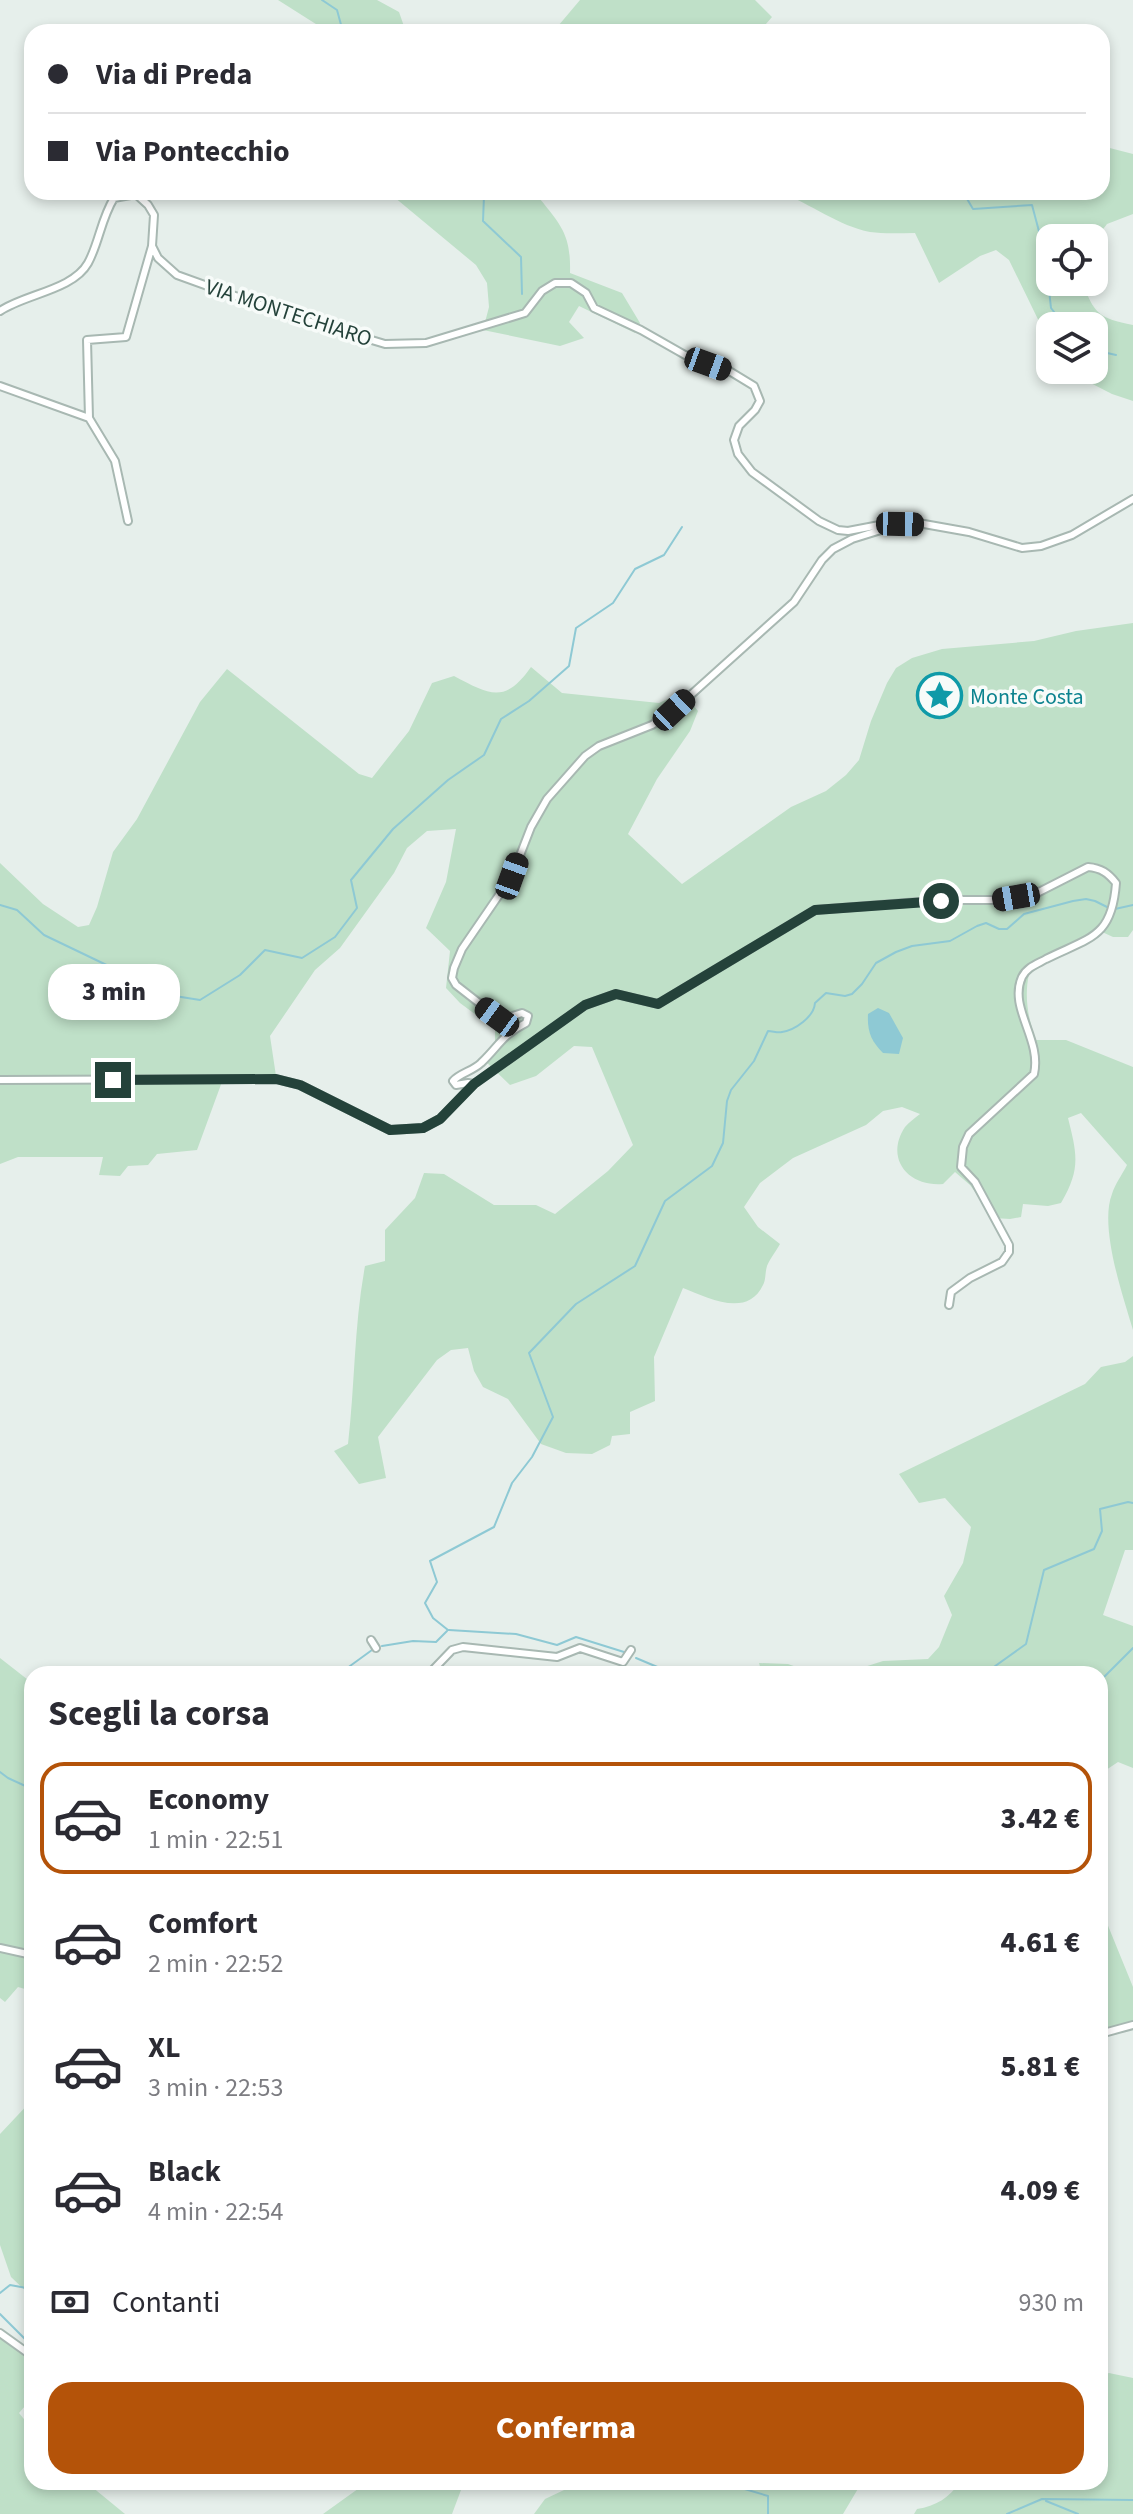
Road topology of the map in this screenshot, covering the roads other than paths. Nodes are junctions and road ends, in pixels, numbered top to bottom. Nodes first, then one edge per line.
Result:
1 (113, 200) edge
2 (143, 200) edge
3 (152, 246) junction
4 (0, 311) edge
5 (0, 386) edge
6 (89, 418) junction
7 (1133, 499) edge
8 (128, 521) dead end
9 (900, 524) junction
10 (0, 1080) edge
11 (474, 1084) junction
12 (949, 1305) dead end
13 (371, 1640) dead end
14 (376, 1648) dead end
15 (631, 1650) dead end
16 (437, 1666) edge
17 (0, 1948) edge
18 (24, 1953) edge
19 (1133, 2025) edge
20 (1108, 2032) edge
21 (0, 2333) edge
22 (24, 2350) edge

1 - 4 street
2 - 3 street
3 - 6 street
3 - 9 street, VIA MONTECHIARO
5 - 6 street
6 - 8 street
7 - 9 street, VIA MONTECHIARO
9 - 11 street
10 - 11 street
11 - 12 street
13 - 14 street
15 - 16 street
17 - 18 street
19 - 20 street
21 - 22 street

